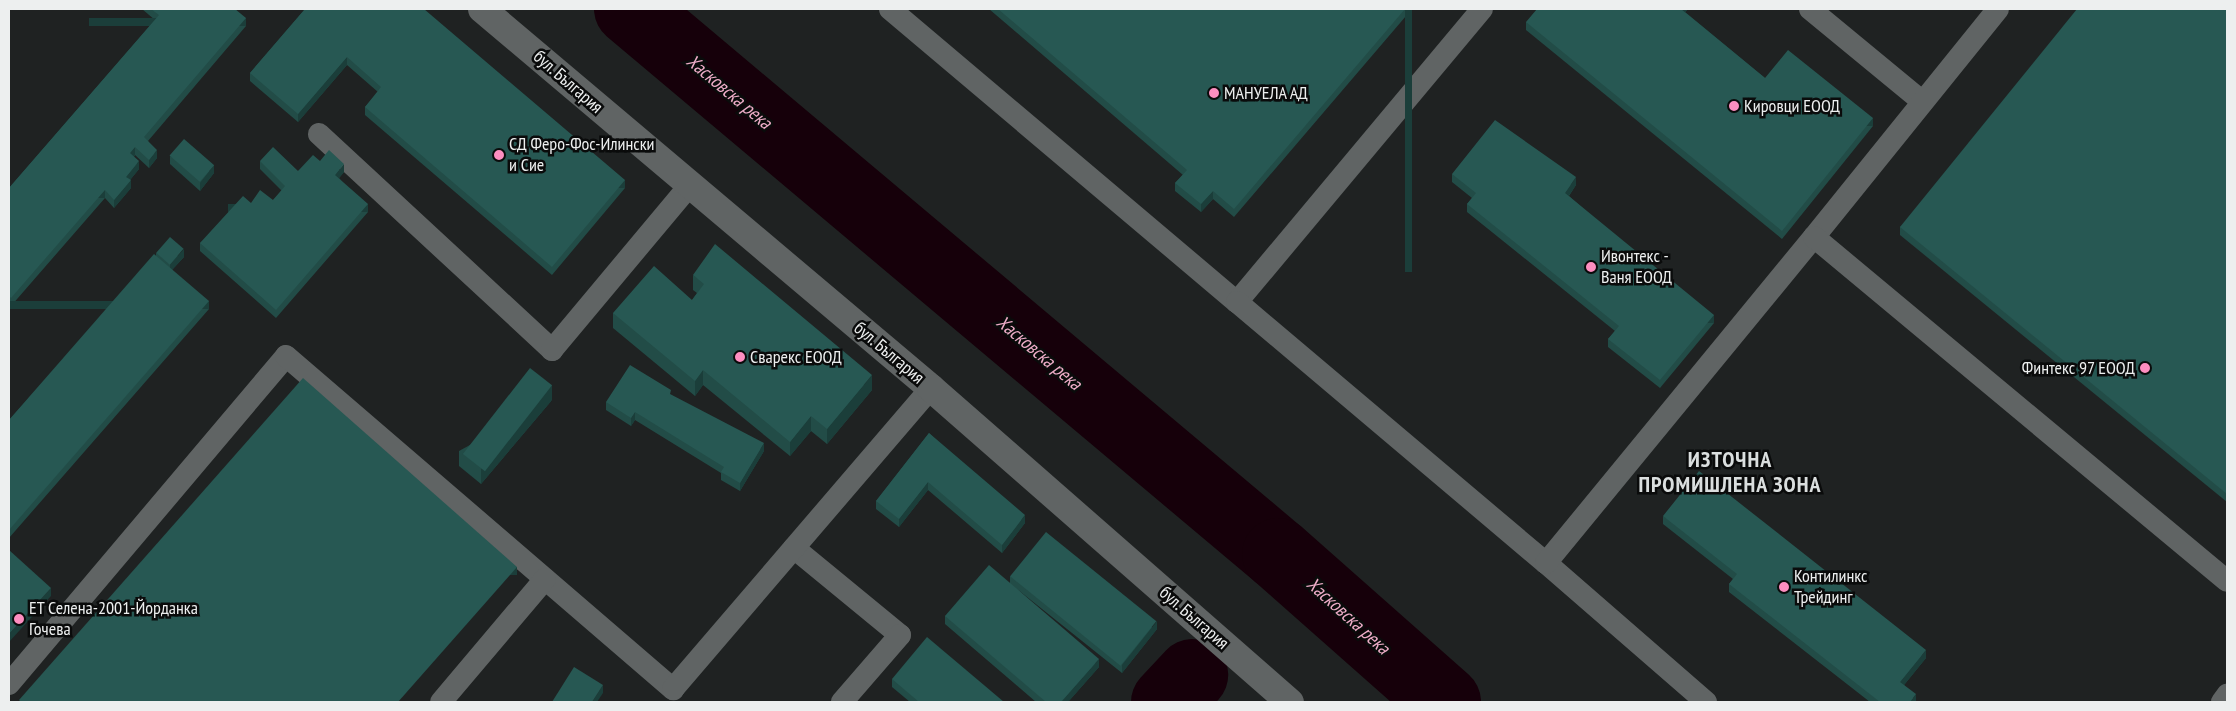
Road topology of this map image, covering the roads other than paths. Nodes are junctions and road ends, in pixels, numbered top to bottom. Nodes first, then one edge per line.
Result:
1 (482, 9) edge
2 (890, 9) edge
3 (1482, 9) edge
4 (1810, 9) edge
5 (1998, 9) edge
6 (1923, 102) junction
7 (319, 134) dead end
8 (689, 186) junction
9 (1814, 237) junction
10 (1237, 302) junction
11 (931, 388) junction
12 (794, 548) junction
13 (1546, 563) junction
14 (545, 579) junction
15 (2227, 581) edge
16 (9, 684) edge
17 (2227, 695) edge
18 (441, 702) edge
19 (842, 702) edge
20 (1290, 702) edge
21 (1706, 702) edge
22 (2222, 702) edge

1 - 8 street, бул. България
2 - 10 lane
3 - 10 lane
4 - 6 lane
5 - 6 lane
6 - 9 lane
7 - 8 lane
8 - 11 street, бул. България
9 - 13 lane
9 - 15 lane
10 - 13 lane
11 - 12 lane
11 - 20 street, бул. България
12 - 14 lane
12 - 19 lane
13 - 21 lane
14 - 16 lane
14 - 18 lane
17 - 22 lane

